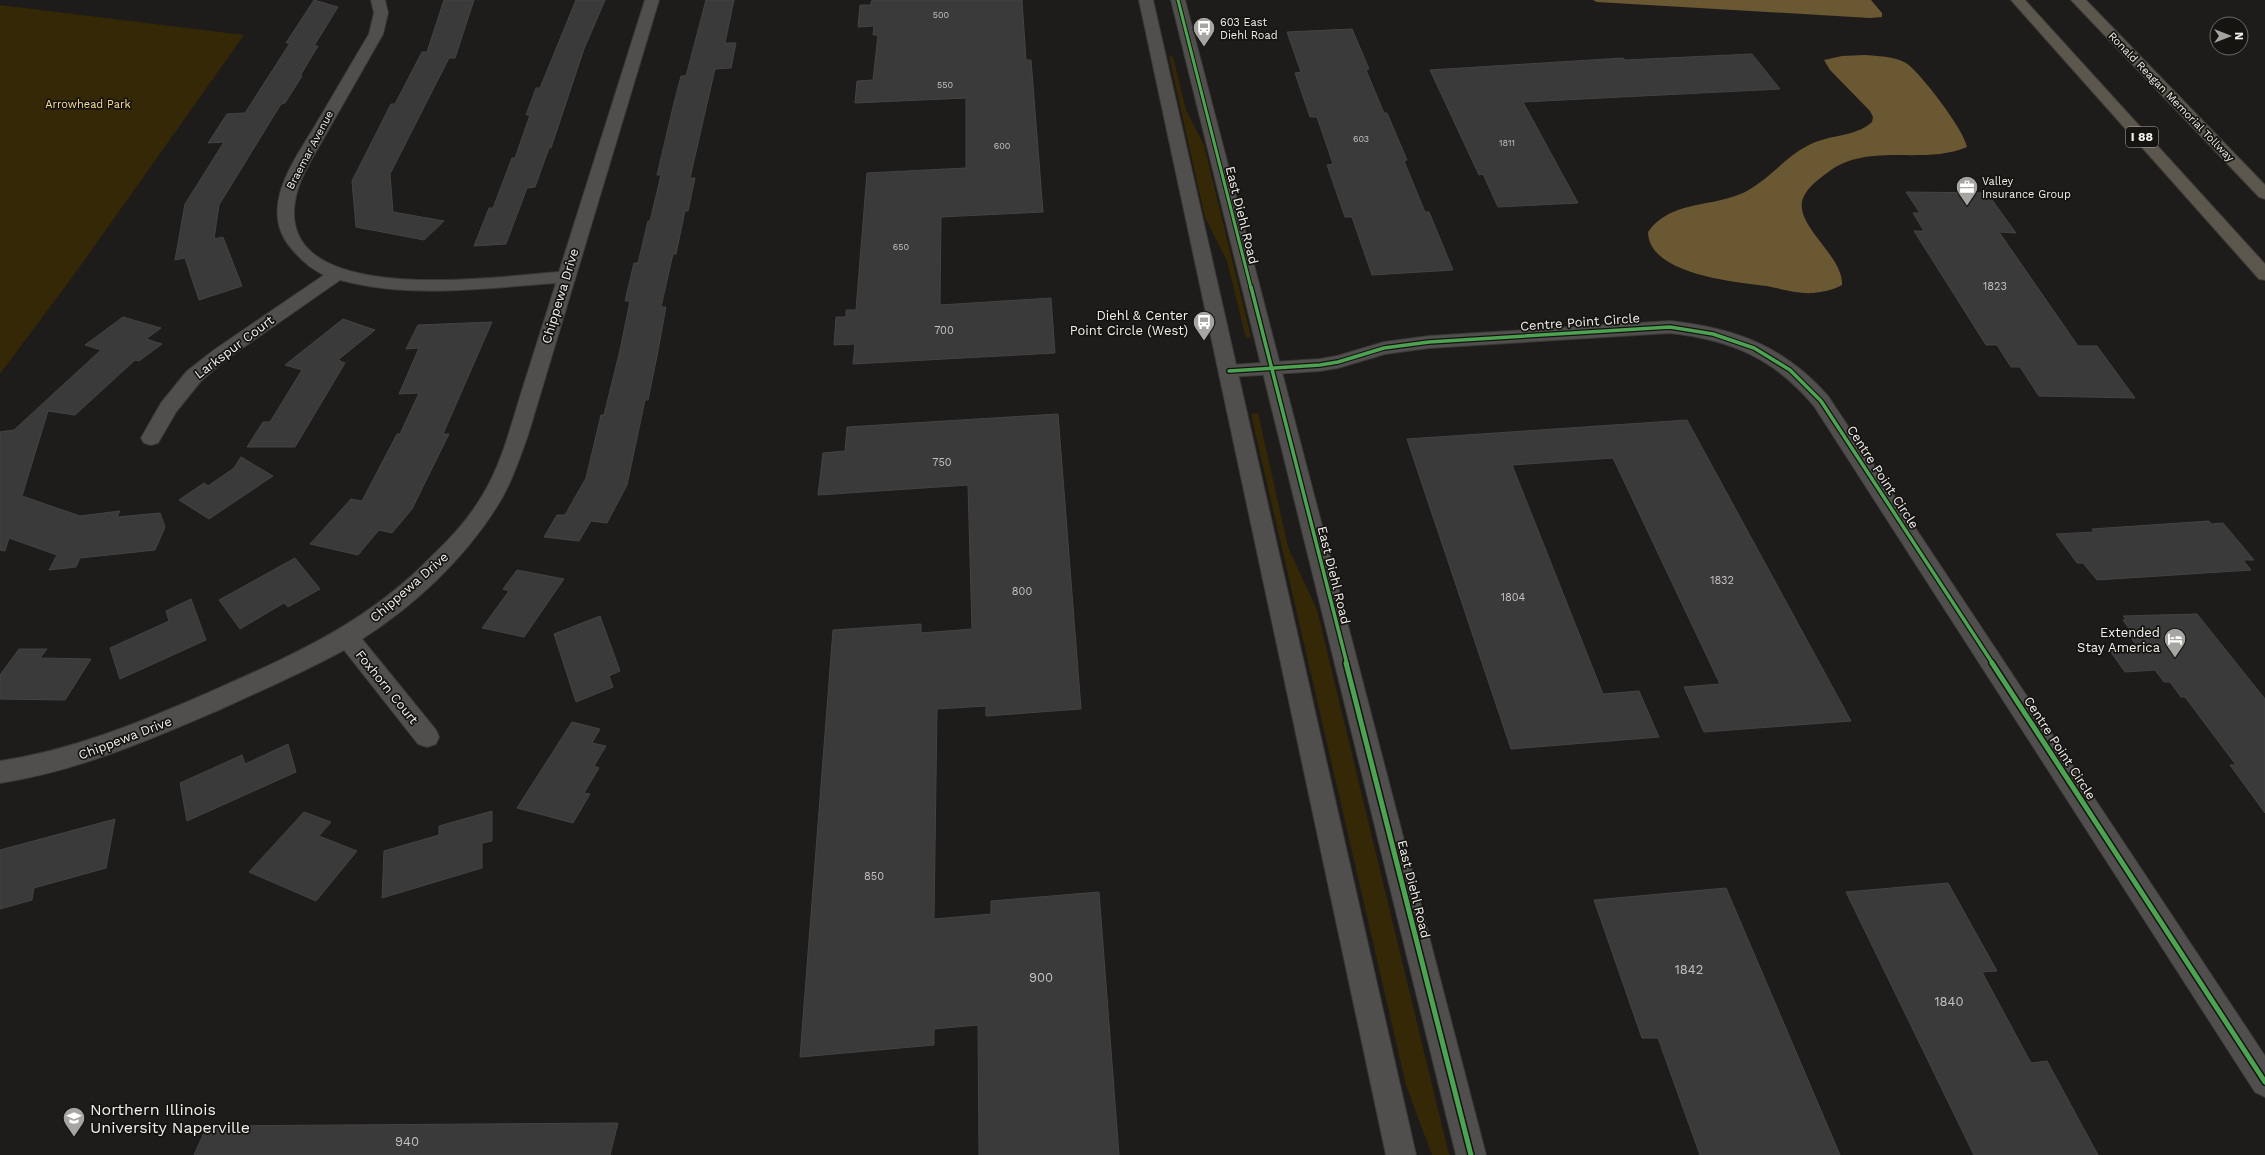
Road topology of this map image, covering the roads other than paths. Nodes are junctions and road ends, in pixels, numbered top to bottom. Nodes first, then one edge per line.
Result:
1 (378, 0) edge
2 (652, 0) edge
3 (1146, 0) edge
4 (1178, 0) edge
5 (2018, 0) edge
6 (2078, 0) edge
7 (2265, 194) edge
8 (337, 274) junction
9 (2265, 275) edge
10 (566, 277) junction
11 (1270, 368) junction
12 (1229, 372) junction
13 (152, 438) dead end
14 (347, 637) junction
15 (427, 737) dead end
16 (0, 772) edge
17 (2265, 1082) edge
18 (1401, 1155) edge
19 (1471, 1155) edge

1 - 8 street, Braemar Avenue
2 - 10 street, Chippewa Drive
3 - 12 street
4 - 11 street, East Diehl Road
5 - 9 highway, I 88
6 - 7 highway, Ronald Reagan Memorial Tollway
8 - 10 street, Braemar Avenue
8 - 13 street, Larkspur Court
10 - 14 street, Chippewa Drive
11 - 12 street, Centre Point Circle
11 - 17 street, Centre Point Circle
11 - 19 street, East Diehl Road
12 - 18 street
14 - 15 street, Foxhorn Court
14 - 16 street, Chippewa Drive

